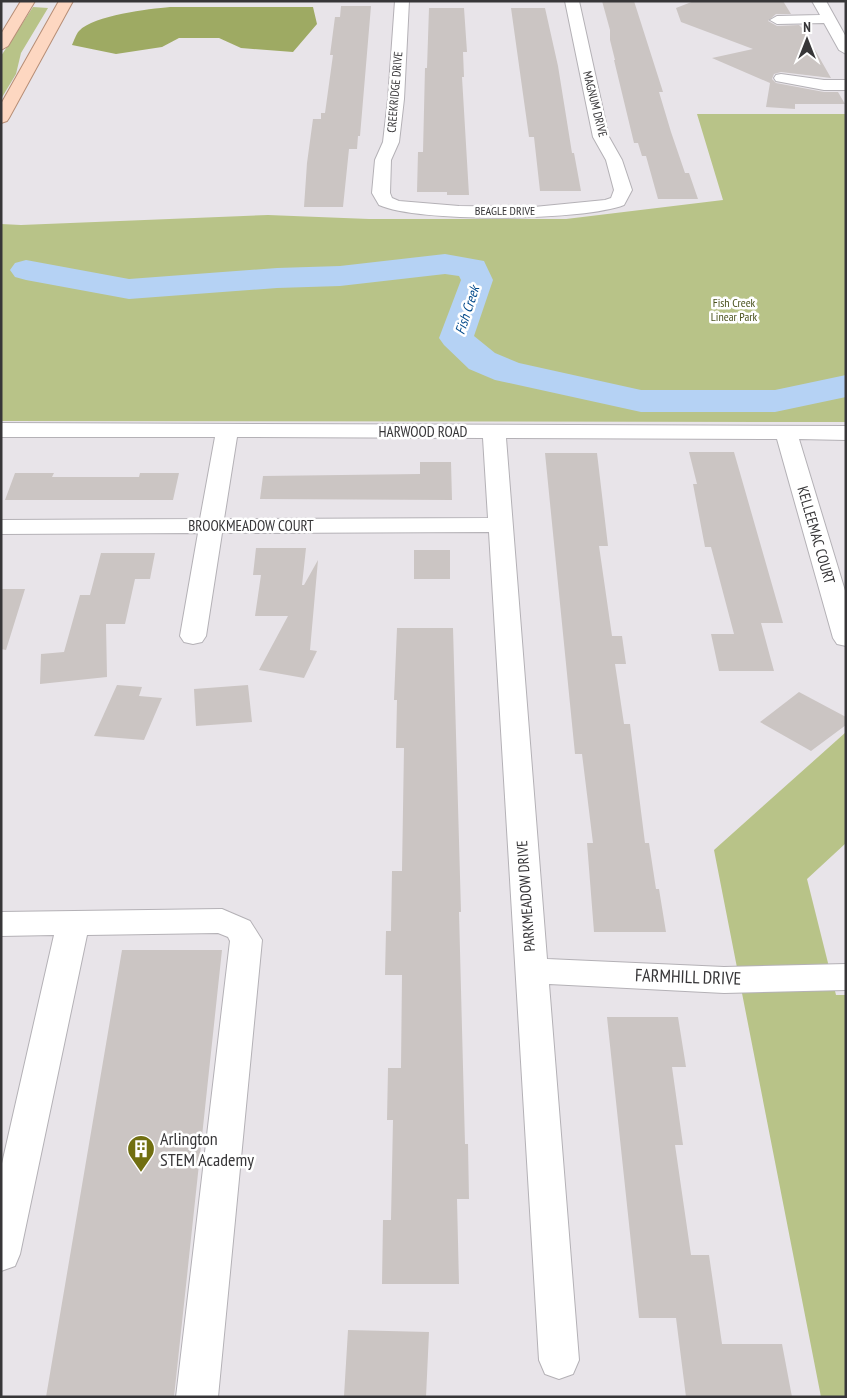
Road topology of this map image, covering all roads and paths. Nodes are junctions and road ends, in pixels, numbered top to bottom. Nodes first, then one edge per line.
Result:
1 (28, 1) edge
2 (66, 1) edge
3 (402, 1) edge
4 (572, 1) edge
5 (819, 1) edge
6 (829, 19) junction
7 (777, 20) dead end
8 (1, 46) edge
9 (846, 50) edge
10 (781, 78) dead end
11 (846, 85) edge
12 (1, 118) edge
13 (587, 208) joint
14 (422, 210) joint
15 (1, 430) edge
16 (227, 431) junction
17 (494, 432) junction
18 (786, 433) junction
19 (846, 433) edge
20 (500, 525) junction
21 (211, 526) junction
22 (1, 527) edge
23 (193, 636) dead end
24 (846, 638) edge
25 (72, 923) junction
26 (1, 924) edge
27 (531, 971) junction
28 (846, 977) edge
29 (1, 1254) edge
30 (559, 1360) dead end
31 (197, 1397) edge

1 - 8 main road
2 - 12 main road
3 - 14 street, CREEKRIDGE DRIVE
4 - 13 street, MAGNUM DRIVE
5 - 6 street
6 - 7 street
6 - 9 street
10 - 11 street
13 - 14 street, BEAGLE DRIVE
15 - 16 street, HARWOOD ROAD
16 - 17 street, HARWOOD ROAD
16 - 21 street
17 - 18 street, HARWOOD ROAD
17 - 20 street, PARKMEADOW DRIVE
18 - 19 street, HARWOOD ROAD
18 - 24 street, KELLEEMAC COURT
20 - 21 street, BROOKMEADOW COURT
20 - 27 street, PARKMEADOW DRIVE
21 - 22 street, BROOKMEADOW COURT
21 - 23 street
25 - 26 street
25 - 29 street
25 - 31 street
27 - 28 street, FARMHILL DRIVE
27 - 30 street, PARKMEADOW DRIVE

